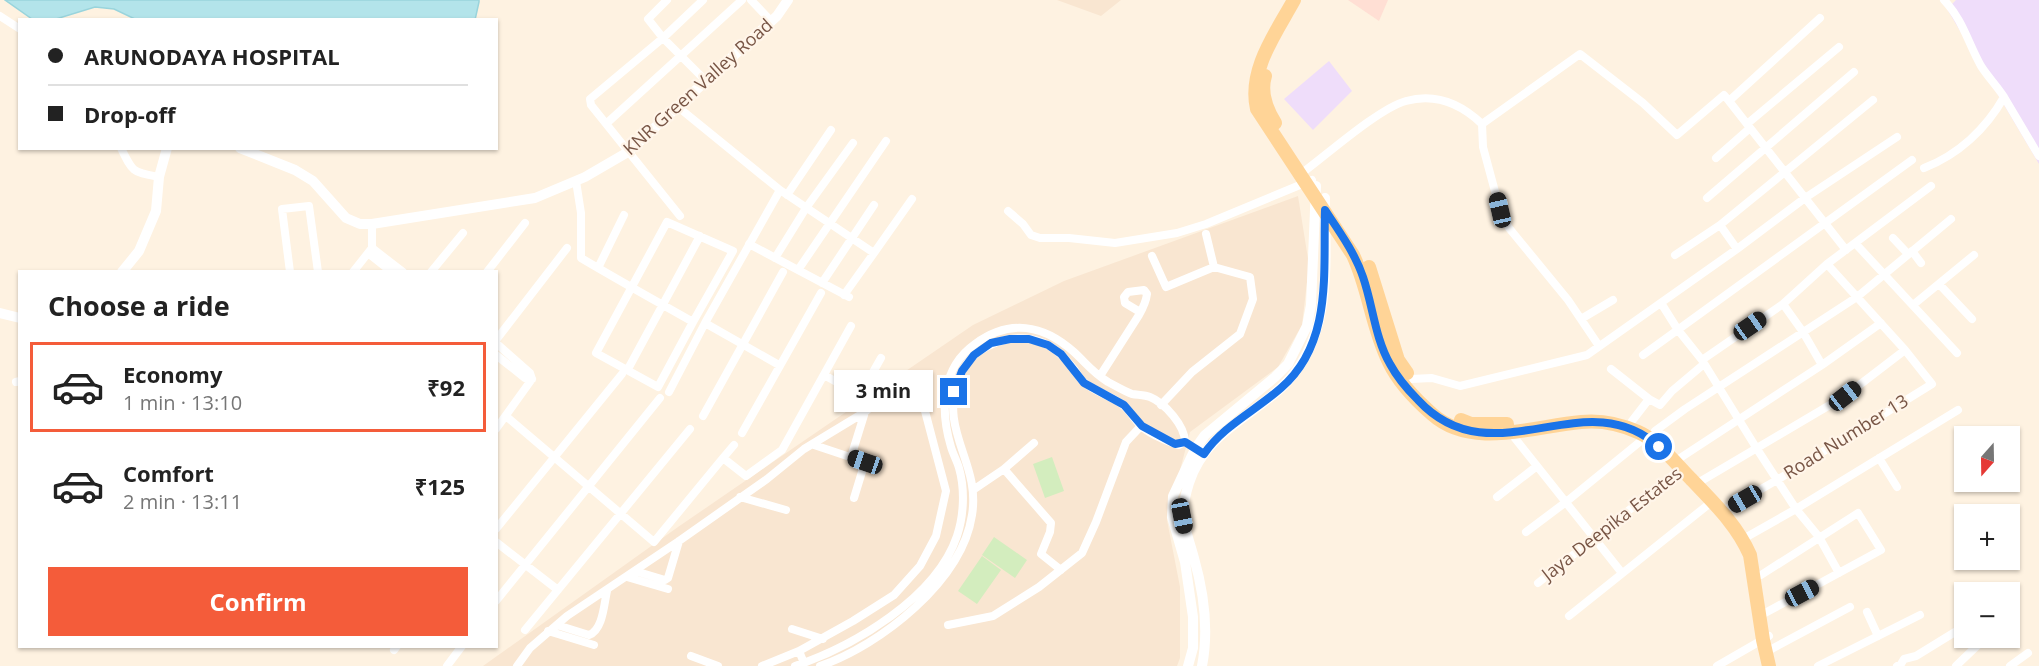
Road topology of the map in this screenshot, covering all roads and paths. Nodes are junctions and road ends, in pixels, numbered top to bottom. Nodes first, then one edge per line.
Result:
1 (667, 0) edge
2 (703, 0) edge
3 (742, 0) edge
4 (751, 0) edge
5 (788, 0) edge
6 (1294, 0) edge
7 (1302, 0) edge
8 (1944, 0) edge
9 (0, 16) edge
10 (1820, 18) dead end
11 (771, 21) junction
12 (18, 28) edge
13 (663, 39) junction
14 (1839, 47) dead end
15 (681, 57) junction
16 (1854, 72) dead end
17 (705, 80) junction
18 (2004, 97) junction
19 (1873, 100) dead end
20 (1729, 101) junction
21 (678, 107) junction
22 (607, 123) junction
23 (1482, 124) junction
24 (1749, 126) junction
25 (831, 130) dead end
26 (1897, 137) dead end
27 (886, 141) dead end
28 (853, 143) dead end
29 (1766, 148) junction
30 (122, 150) edge
31 (166, 150) edge
32 (245, 150) edge
33 (628, 152) junction
34 (2039, 156) edge
35 (1716, 158) dead end
36 (1912, 160) dead end
37 (1924, 168) dead end
38 (1785, 172) junction
39 (159, 177) junction
40 (576, 181) junction
41 (1931, 186) dead end
42 (1315, 189) junction
43 (784, 193) junction
44 (1707, 198) dead end
45 (1805, 198) junction
46 (912, 199) dead end
47 (874, 205) dead end
48 (806, 208) junction
49 (1008, 211) dead end
50 (624, 216) dead end
51 (680, 216) dead end
52 (1951, 219) dead end
53 (525, 223) dead end
54 (1825, 223) junction
55 (372, 224) junction
56 (828, 224) junction
57 (1720, 225) junction
58 (1313, 228) junction
59 (464, 232) dead end
60 (1206, 234) dead end
61 (1325, 234) junction
62 (700, 236) junction
63 (1893, 237) dead end
64 (850, 239) junction
65 (1855, 243) junction
66 (749, 244) junction
67 (567, 248) dead end
68 (1737, 249) junction
69 (370, 250) junction
70 (1846, 250) junction
71 (1910, 253) junction
72 (874, 254) junction
73 (1675, 255) dead end
74 (1974, 255) dead end
75 (1152, 256) dead end
76 (776, 258) junction
77 (1921, 263) dead end
78 (1827, 264) junction
79 (1214, 267) junction
80 (598, 268) junction
81 (124, 270) edge
82 (290, 270) edge
83 (318, 270) edge
84 (355, 270) edge
85 (390, 270) edge
86 (400, 270) edge
87 (433, 270) edge
88 (490, 270) edge
89 (798, 270) junction
90 (783, 272) dead end
91 (1884, 274) junction
92 (822, 283) junction
93 (1939, 284) junction
94 (632, 287) junction
95 (821, 293) dead end
96 (1857, 297) junction
97 (1614, 300) dead end
98 (1661, 303) junction
99 (1783, 304) junction
100 (663, 305) junction
101 (1913, 305) junction
102 (1140, 312) dead end
103 (0, 313) edge
104 (18, 318) edge
105 (1581, 319) junction
106 (1972, 319) dead end
107 (693, 322) junction
108 (705, 323) junction
109 (1881, 323) junction
110 (851, 326) dead end
111 (1678, 330) junction
112 (1803, 332) junction
113 (498, 338) edge
114 (498, 343) edge
115 (742, 344) junction
116 (1599, 346) junction
117 (1905, 350) junction
118 (1957, 352) dead end
119 (1643, 356) dead end
120 (498, 357) edge
121 (881, 358) dead end
122 (1703, 362) junction
123 (779, 365) junction
124 (1822, 365) junction
125 (1611, 369) dead end
126 (625, 372) junction
127 (824, 375) junction
128 (1100, 376) junction
129 (532, 379) junction
130 (1411, 379) junction
131 (1719, 387) junction
132 (669, 392) dead end
133 (1130, 393) junction
134 (660, 398) dead end
135 (1649, 399) junction
136 (1124, 405) junction
137 (1161, 405) junction
138 (1958, 410) dead end
139 (865, 412) junction
140 (703, 416) dead end
141 (507, 417) junction
142 (1738, 420) junction
143 (1632, 421) junction
144 (1142, 426) junction
145 (498, 427) edge
146 (690, 429) dead end
147 (1510, 432) junction
148 (742, 433) dead end
149 (1651, 433) junction
150 (1034, 442) dead end
151 (1185, 442) junction
152 (814, 445) junction
153 (734, 446) dead end
154 (951, 446) junction
155 (1757, 449) junction
156 (935, 451) junction
157 (1200, 452) junction
158 (851, 457) junction
159 (555, 458) junction
160 (723, 458) junction
161 (1879, 458) junction
162 (956, 461) junction
163 (1681, 463) junction
164 (939, 466) junction
165 (1537, 466) junction
166 (1004, 469) junction
167 (1777, 480) junction
168 (1699, 483) junction
169 (590, 487) junction
170 (1898, 487) dead end
171 (973, 490) junction
172 (741, 497) junction
173 (1497, 497) dead end
174 (854, 498) dead end
175 (962, 501) junction
176 (973, 501) junction
177 (1566, 502) junction
178 (1720, 505) junction
179 (1796, 509) junction
180 (786, 510) dead end
181 (621, 513) junction
182 (498, 526) edge
183 (1526, 532) dead end
184 (1819, 537) junction
185 (1594, 538) junction
186 (1745, 538) junction
187 (679, 542) junction
188 (498, 544) edge
189 (525, 564) junction
190 (1061, 570) junction
191 (634, 571) junction
192 (1622, 573) junction
193 (1839, 573) junction
194 (1761, 575) junction
195 (627, 577) junction
196 (1538, 583) dead end
197 (668, 589) dead end
198 (558, 590) junction
199 (607, 591) junction
200 (498, 598) edge
201 (1850, 607) dead end
202 (1867, 612) dead end
203 (1766, 614) junction
204 (1920, 615) dead end
205 (1569, 616) dead end
206 (557, 625) junction
207 (948, 625) dead end
208 (792, 629) dead end
209 (525, 630) dead end
210 (548, 631) junction
211 (1954, 634) edge
212 (1878, 636) junction
213 (823, 639) junction
214 (812, 644) junction
215 (594, 645) dead end
216 (1767, 645) junction
217 (460, 648) edge
218 (1975, 648) edge
219 (798, 651) junction
220 (2028, 653) dead end
221 (691, 656) dead end
222 (814, 663) edge
223 (447, 666) edge
224 (517, 666) edge
225 (718, 666) edge
226 (762, 666) edge
227 (795, 666) edge
228 (1188, 666) edge
229 (1202, 666) edge
230 (1717, 666) edge
231 (1769, 666) edge
232 (1776, 666) edge
233 (1818, 666) edge
234 (1897, 666) edge
235 (1956, 666) edge
236 (2010, 666) edge

1 - 13 street
2 - 13 street
3 - 15 street
4 - 11 street
5 - 11 street, KNR Green Valley Road
6 - 42 main road
7 - 42 main road
8 - 18 street
9 - 12 street
10 - 20 street
11 - 17 street, KNR Green Valley Road
13 - 15 street
13 - 22 street
14 - 24 street
15 - 17 street
15 - 22 street
16 - 29 street
17 - 21 street, KNR Green Valley Road
18 - 34 street
18 - 37 street
19 - 38 street
20 - 23 street
20 - 24 street
21 - 33 street, KNR Green Valley Road
21 - 43 street
22 - 33 street
23 - 42 street
23 - 105 street
24 - 29 street
24 - 35 street
25 - 43 street
26 - 45 street
27 - 56 street
28 - 48 street
29 - 38 street
29 - 44 street
30 - 39 street
31 - 39 street
32 - 55 street, KNR Green Valley Road
33 - 40 street, KNR Green Valley Road
33 - 51 street
36 - 54 street
38 - 45 street
38 - 57 street
39 - 81 street
40 - 55 street, KNR Green Valley Road
40 - 80 street
41 - 65 street
42 - 49 street
42 - 58 street
42 - 61 street
42 - 130 main road
42 - 147 main road
43 - 48 street
43 - 66 street
45 - 54 street
45 - 68 street
46 - 72 street
47 - 64 street
48 - 56 street
48 - 76 street
50 - 80 street
52 - 71 street
53 - 88 street
54 - 70 street
54 - 111 street
55 - 69 street
56 - 64 street
56 - 89 street
57 - 68 street
57 - 73 street
58 - 61 street
58 - 157 street
59 - 87 street
60 - 79 street
61 - 157 street
62 - 94 street
62 - 100 street
62 - 107 street
63 - 71 street
64 - 72 street
64 - 92 street
65 - 70 street
65 - 91 street
66 - 76 street
66 - 108 street
67 - 113 street
68 - 98 street
69 - 84 street
69 - 85 street
69 - 86 street
70 - 78 street
71 - 77 street
71 - 91 street
72 - 92 street
74 - 93 street
75 - 79 street
76 - 89 street
78 - 96 street
78 - 99 street
79 - 137 street
80 - 94 street
82 - 83 street
89 - 92 street
90 - 115 street
91 - 96 street
91 - 101 street
93 - 101 street
93 - 106 street
94 - 100 street
94 - 126 street
95 - 123 street
96 - 109 street
96 - 112 street
97 - 105 street
98 - 111 street
98 - 116 street
99 - 112 street
99 - 122 street
100 - 107 street
100 - 126 street
101 - 118 street
102 - 128 street
103 - 104 street
105 - 116 street
107 - 126 street
108 - 115 street
108 - 132 street
109 - 117 street
109 - 124 street, Jaya Deepika Estates
110 - 127 street
111 - 119 street
111 - 122 street
112 - 124 street
112 - 131 street
114 - 129 street
115 - 123 street
115 - 140 street
116 - 130 street
117 - 155 street
117 - 167 street, Road Number 13
120 - 129 street
121 - 127 street
122 - 131 street
122 - 135 street
123 - 148 street
124 - 142 street, Jaya Deepika Estates
125 - 135 street
126 - 159 street
127 - 160 street
128 - 133 street
128 - 154 street
129 - 141 street
130 - 143 main road
131 - 142 street
131 - 149 street
133 - 136 street
133 - 137 street
134 - 169 street
135 - 143 street
136 - 144 street
136 - 171 street
137 - 151 street
138 - 161 street
139 - 152 street
139 - 156 street
139 - 158 street
141 - 145 street
141 - 159 street
142 - 155 street
142 - 163 street, Jaya Deepika Estates
143 - 149 main road
144 - 151 street
144 - 190 street
146 - 181 street
147 - 149 main road
147 - 165 street
149 - 163 main road
149 - 177 street
150 - 166 street
151 - 157 street
152 - 158 street
152 - 172 street
153 - 160 street
154 - 156 street
154 - 162 street
155 - 167 street
155 - 168 street
156 - 164 street
157 - 228 street
157 - 229 street
158 - 174 street
159 - 169 street
159 - 182 street
160 - 181 street
161 - 170 street
161 - 179 street
162 - 164 street
162 - 175 street
163 - 168 main road
163 - 185 street, Jaya Deepika Estates
164 - 213 street
165 - 173 street
165 - 177 street
166 - 171 street
166 - 190 street
167 - 178 street, Road Number 13
167 - 179 street
168 - 178 main road
169 - 181 street
169 - 189 street
171 - 176 street
172 - 180 street
172 - 187 street
175 - 176 street
175 - 222 street
176 - 222 street
177 - 183 street
177 - 185 street
178 - 186 main road
178 - 192 street, Road Number 13
179 - 184 street
179 - 186 street
181 - 198 street
184 - 193 street
184 - 193 street
184 - 194 street
185 - 192 street
185 - 196 street, Jaya Deepika Estates
186 - 194 main road
186 - 216 main road
187 - 191 street
187 - 191 street
188 - 189 street
189 - 198 street
189 - 200 street
190 - 207 street
191 - 195 street
192 - 205 street, Road Number 13
193 - 203 street
194 - 203 main road
195 - 197 street
195 - 199 street
198 - 209 street
199 - 206 street
199 - 206 street
201 - 216 street
202 - 212 street
203 - 216 main road
204 - 212 street
206 - 210 street
208 - 213 street
210 - 215 street
210 - 224 street
211 - 234 street
212 - 233 street
213 - 214 street
214 - 219 street
214 - 222 street
216 - 230 street
216 - 231 main road
216 - 232 main road
217 - 223 street
218 - 235 street
219 - 222 street
219 - 226 street
220 - 236 street
221 - 225 street
222 - 227 street

